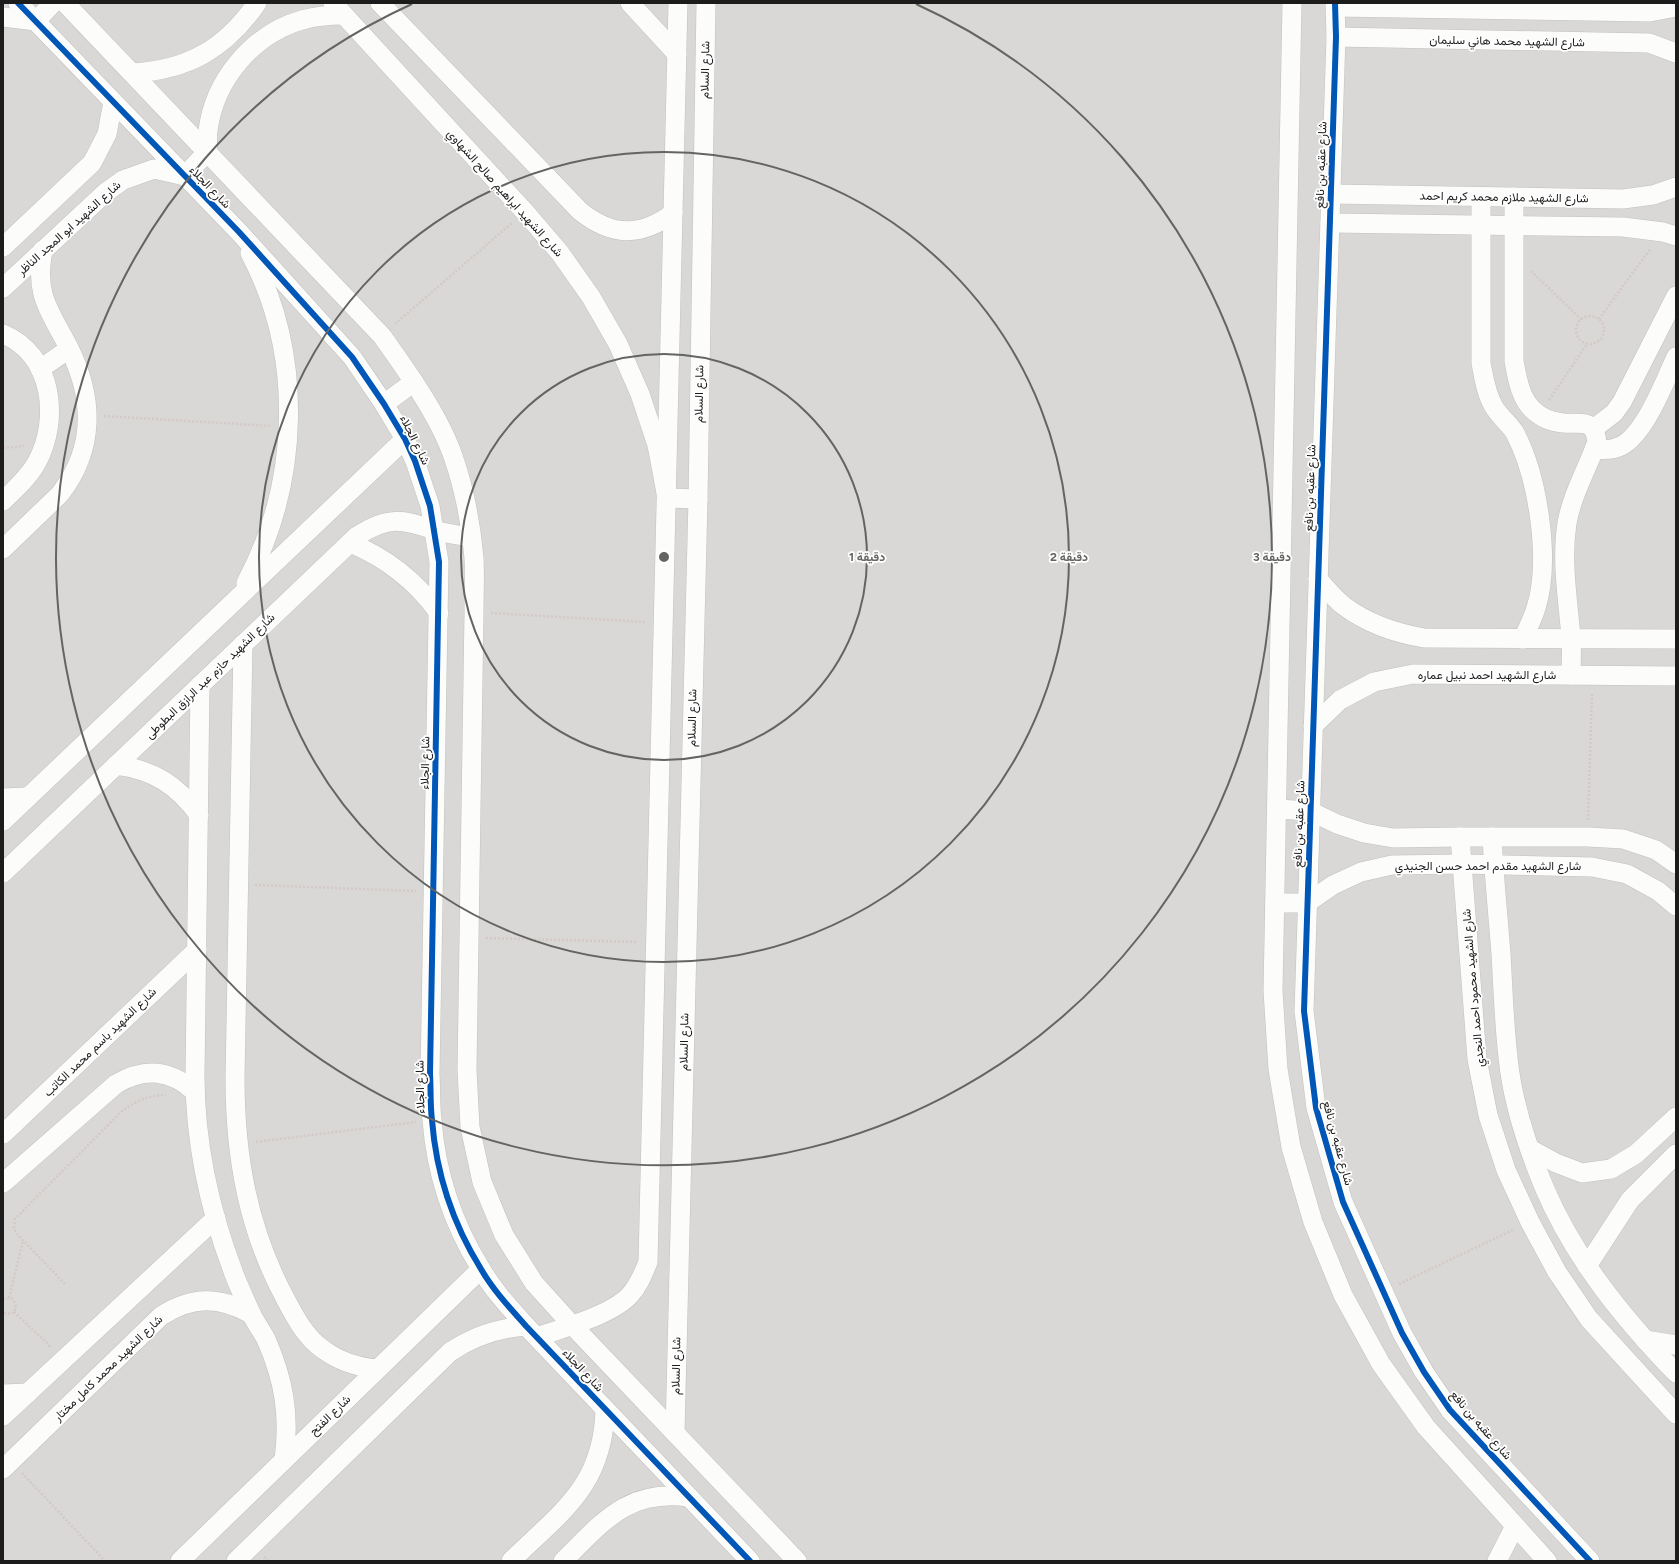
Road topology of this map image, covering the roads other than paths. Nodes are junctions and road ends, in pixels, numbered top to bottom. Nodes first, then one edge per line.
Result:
1 (18, 3) edge
2 (53, 3) edge
3 (65, 3) edge
4 (257, 3) edge
5 (380, 3) edge
6 (630, 3) edge
7 (678, 3) edge
8 (706, 3) edge
9 (1292, 3) edge
10 (1336, 5) edge
11 (1473, 6) edge
12 (1527, 6) edge
13 (1676, 7) edge
14 (339, 9) edge
15 (3, 17) edge
16 (36, 21) junction
17 (1336, 37) junction
18 (1471, 40) junction
19 (1676, 53) edge
20 (677, 54) junction
21 (132, 74) junction
22 (114, 102) junction
23 (207, 152) junction
24 (184, 176) junction
25 (1676, 187) edge
26 (1331, 194) junction
27 (1481, 197) junction
28 (1514, 197) junction
29 (674, 212) junction
30 (1330, 223) junction
31 (1481, 225) junction
32 (1514, 226) junction
33 (239, 232) junction
34 (1670, 234) edge
35 (3, 247) edge
36 (43, 250) junction
37 (3, 288) edge
38 (1676, 296) edge
39 (3, 334) edge
40 (69, 349) junction
41 (1676, 357) edge
42 (40, 369) junction
43 (414, 382) junction
44 (384, 404) junction
45 (1538, 414) junction
46 (1593, 429) junction
47 (1514, 432) junction
48 (405, 439) junction
49 (1594, 449) junction
50 (667, 498) junction
51 (698, 499) junction
52 (3, 501) edge
53 (435, 530) junction
54 (471, 537) junction
55 (350, 543) junction
56 (3, 549) edge
57 (1318, 579) junction
58 (240, 595) junction
59 (439, 613) junction
60 (1523, 638) junction
61 (1676, 639) edge
62 (1571, 640) junction
63 (244, 644) junction
64 (1571, 675) junction
65 (1676, 676) edge
66 (200, 685) junction
67 (1313, 726) junction
68 (116, 766) junction
69 (28, 797) junction
70 (3, 798) edge
71 (1277, 809) junction
72 (1310, 811) junction
73 (199, 815) junction
74 (3, 821) edge
75 (1460, 837) junction
76 (1492, 837) junction
77 (1463, 864) junction
78 (1676, 864) edge
79 (1493, 865) junction
80 (3, 873) edge
81 (1275, 903) junction
82 (1308, 903) junction
83 (1676, 906) edge
84 (197, 950) junction
85 (195, 1097) junction
86 (1676, 1117) edge
87 (3, 1134) edge
88 (1530, 1149) junction
89 (1676, 1154) edge
90 (3, 1183) edge
91 (216, 1218) junction
92 (1587, 1266) junction
93 (481, 1269) junction
94 (251, 1314) junction
95 (572, 1325) junction
96 (531, 1332) junction
97 (1645, 1340) junction
98 (1676, 1345) edge
99 (377, 1369) junction
100 (1676, 1373) edge
101 (28, 1393) junction
102 (3, 1394) edge
103 (605, 1410) junction
104 (1676, 1414) edge
105 (3, 1416) edge
106 (675, 1433) junction
107 (284, 1460) junction
108 (7, 1465) edge
109 (689, 1498) junction
110 (1515, 1526) junction
111 (180, 1561) edge
112 (236, 1561) edge
113 (511, 1561) edge
114 (563, 1561) edge
115 (750, 1561) edge
116 (797, 1561) edge
117 (1497, 1561) edge
118 (1547, 1561) edge
119 (1590, 1561) edge

1 - 16 street, شارع الجلاء
2 - 16 street
3 - 21 street, شارع الجلاء
4 - 21 street
5 - 29 street
6 - 20 street
7 - 20 street
8 - 51 street, شارع السلام
9 - 71 street, شارع عقبه بن نافع
10 - 11 street
10 - 17 street, شارع عقبه بن نافع
11 - 12 street
11 - 18 street
12 - 13 street
14 - 23 street
14 - 50 street, شارع الشهيد ابراهيم صالح الشهاوي
15 - 16 street
16 - 22 street, شارع الجلاء
17 - 18 street, شارع الشهيد محمد هاني سليمان
17 - 26 street, شارع عقبه بن نافع
18 - 19 street, شارع الشهيد محمد هاني سليمان
20 - 29 street
21 - 23 street, شارع الجلاء
22 - 24 street, شارع الجلاء
22 - 35 street
23 - 24 street
23 - 43 street, شارع الجلاء
24 - 33 street, شارع الجلاء
24 - 36 street, شارع الشهيد ابو المجد الناظر
25 - 28 street, شارع الشهيد ملازم محمد كريم احمد
26 - 27 street, شارع الشهيد ملازم محمد كريم احمد
26 - 30 street, شارع عقبه بن نافع
27 - 28 street, شارع الشهيد ملازم محمد كريم احمد
27 - 31 street
28 - 32 street
29 - 50 street
30 - 31 street
30 - 57 street, شارع عقبه بن نافع
31 - 32 street
31 - 47 street
32 - 34 street
32 - 45 street
33 - 44 street, شارع الجلاء
33 - 58 street
36 - 37 street, شارع الشهيد ابو المجد الناظر
36 - 40 street
38 - 46 street
39 - 42 street
40 - 42 street
40 - 56 street
41 - 49 street
42 - 52 street
43 - 44 street
43 - 54 street, شارع الجلاء
44 - 48 street, شارع الجلاء
45 - 46 street
45 - 47 street
46 - 49 street
47 - 60 street
48 - 53 street, شارع الجلاء
48 - 58 street
49 - 62 street
50 - 51 street
50 - 95 street
51 - 106 street, شارع السلام
53 - 54 street, شارع الشهيد حازم عبد الرازق البطوطى
53 - 55 street, شارع الشهيد حازم عبد الرازق البطوطى
53 - 59 street, شارع الجلاء
54 - 95 street, شارع الجلاء
55 - 59 street
55 - 63 street, شارع الشهيد حازم عبد الرازق البطوطى
57 - 60 street
57 - 67 street, شارع عقبه بن نافع
58 - 69 street
59 - 93 street, شارع الجلاء
60 - 62 street
61 - 62 street
62 - 64 street
63 - 66 street, شارع الشهيد حازم عبد الرازق البطوطى
63 - 99 street
64 - 65 street, شارع الشهيد احمد نبيل عماره
64 - 67 street, شارع الشهيد احمد نبيل عماره
66 - 68 street, شارع الشهيد حازم عبد الرازق البطوطى
66 - 73 street
67 - 72 street, شارع عقبه بن نافع
68 - 73 street
68 - 80 street, شارع الشهيد حازم عبد الرازق البطوطى
69 - 70 street
69 - 74 street
71 - 72 street
71 - 81 street, شارع عقبه بن نافع
72 - 75 street
72 - 82 street, شارع عقبه بن نافع
73 - 84 street
75 - 76 street
75 - 77 street, شارع الشهيد محمود احمد النجدي
76 - 78 street
76 - 79 street
77 - 79 street, شارع الشهيد مقدم احمد حسن الجنيدي
77 - 82 street, شارع الشهيد مقدم احمد حسن الجنيدي
77 - 104 street, شارع الشهيد محمود احمد النجدي
79 - 83 street, شارع الشهيد مقدم احمد حسن الجنيدي
79 - 88 street
81 - 82 street
81 - 110 street, شارع عقبه بن نافع
82 - 119 street, شارع عقبه بن نافع
84 - 85 street
84 - 87 street, شارع الشهيد باسم محمد الكاتب
85 - 90 street
85 - 91 street
86 - 88 street
88 - 92 street
89 - 92 street
91 - 94 street
91 - 101 street
92 - 97 street
93 - 96 street, شارع الجلاء
93 - 99 street, شارع الفتح
94 - 107 street
94 - 108 street, شارع الشهيد محمد كامل مختار
95 - 96 street
95 - 106 street, شارع الجلاء
96 - 103 street, شارع الجلاء
96 - 112 street
97 - 98 street
97 - 100 street
99 - 107 street, شارع الفتح
101 - 102 street
101 - 105 street
103 - 109 street, شارع الجلاء
103 - 113 street
106 - 116 street, شارع الجلاء
107 - 111 street, شارع الفتح
109 - 114 street
109 - 115 street, شارع الجلاء
110 - 117 street
110 - 118 street, شارع عقبه بن نافع

